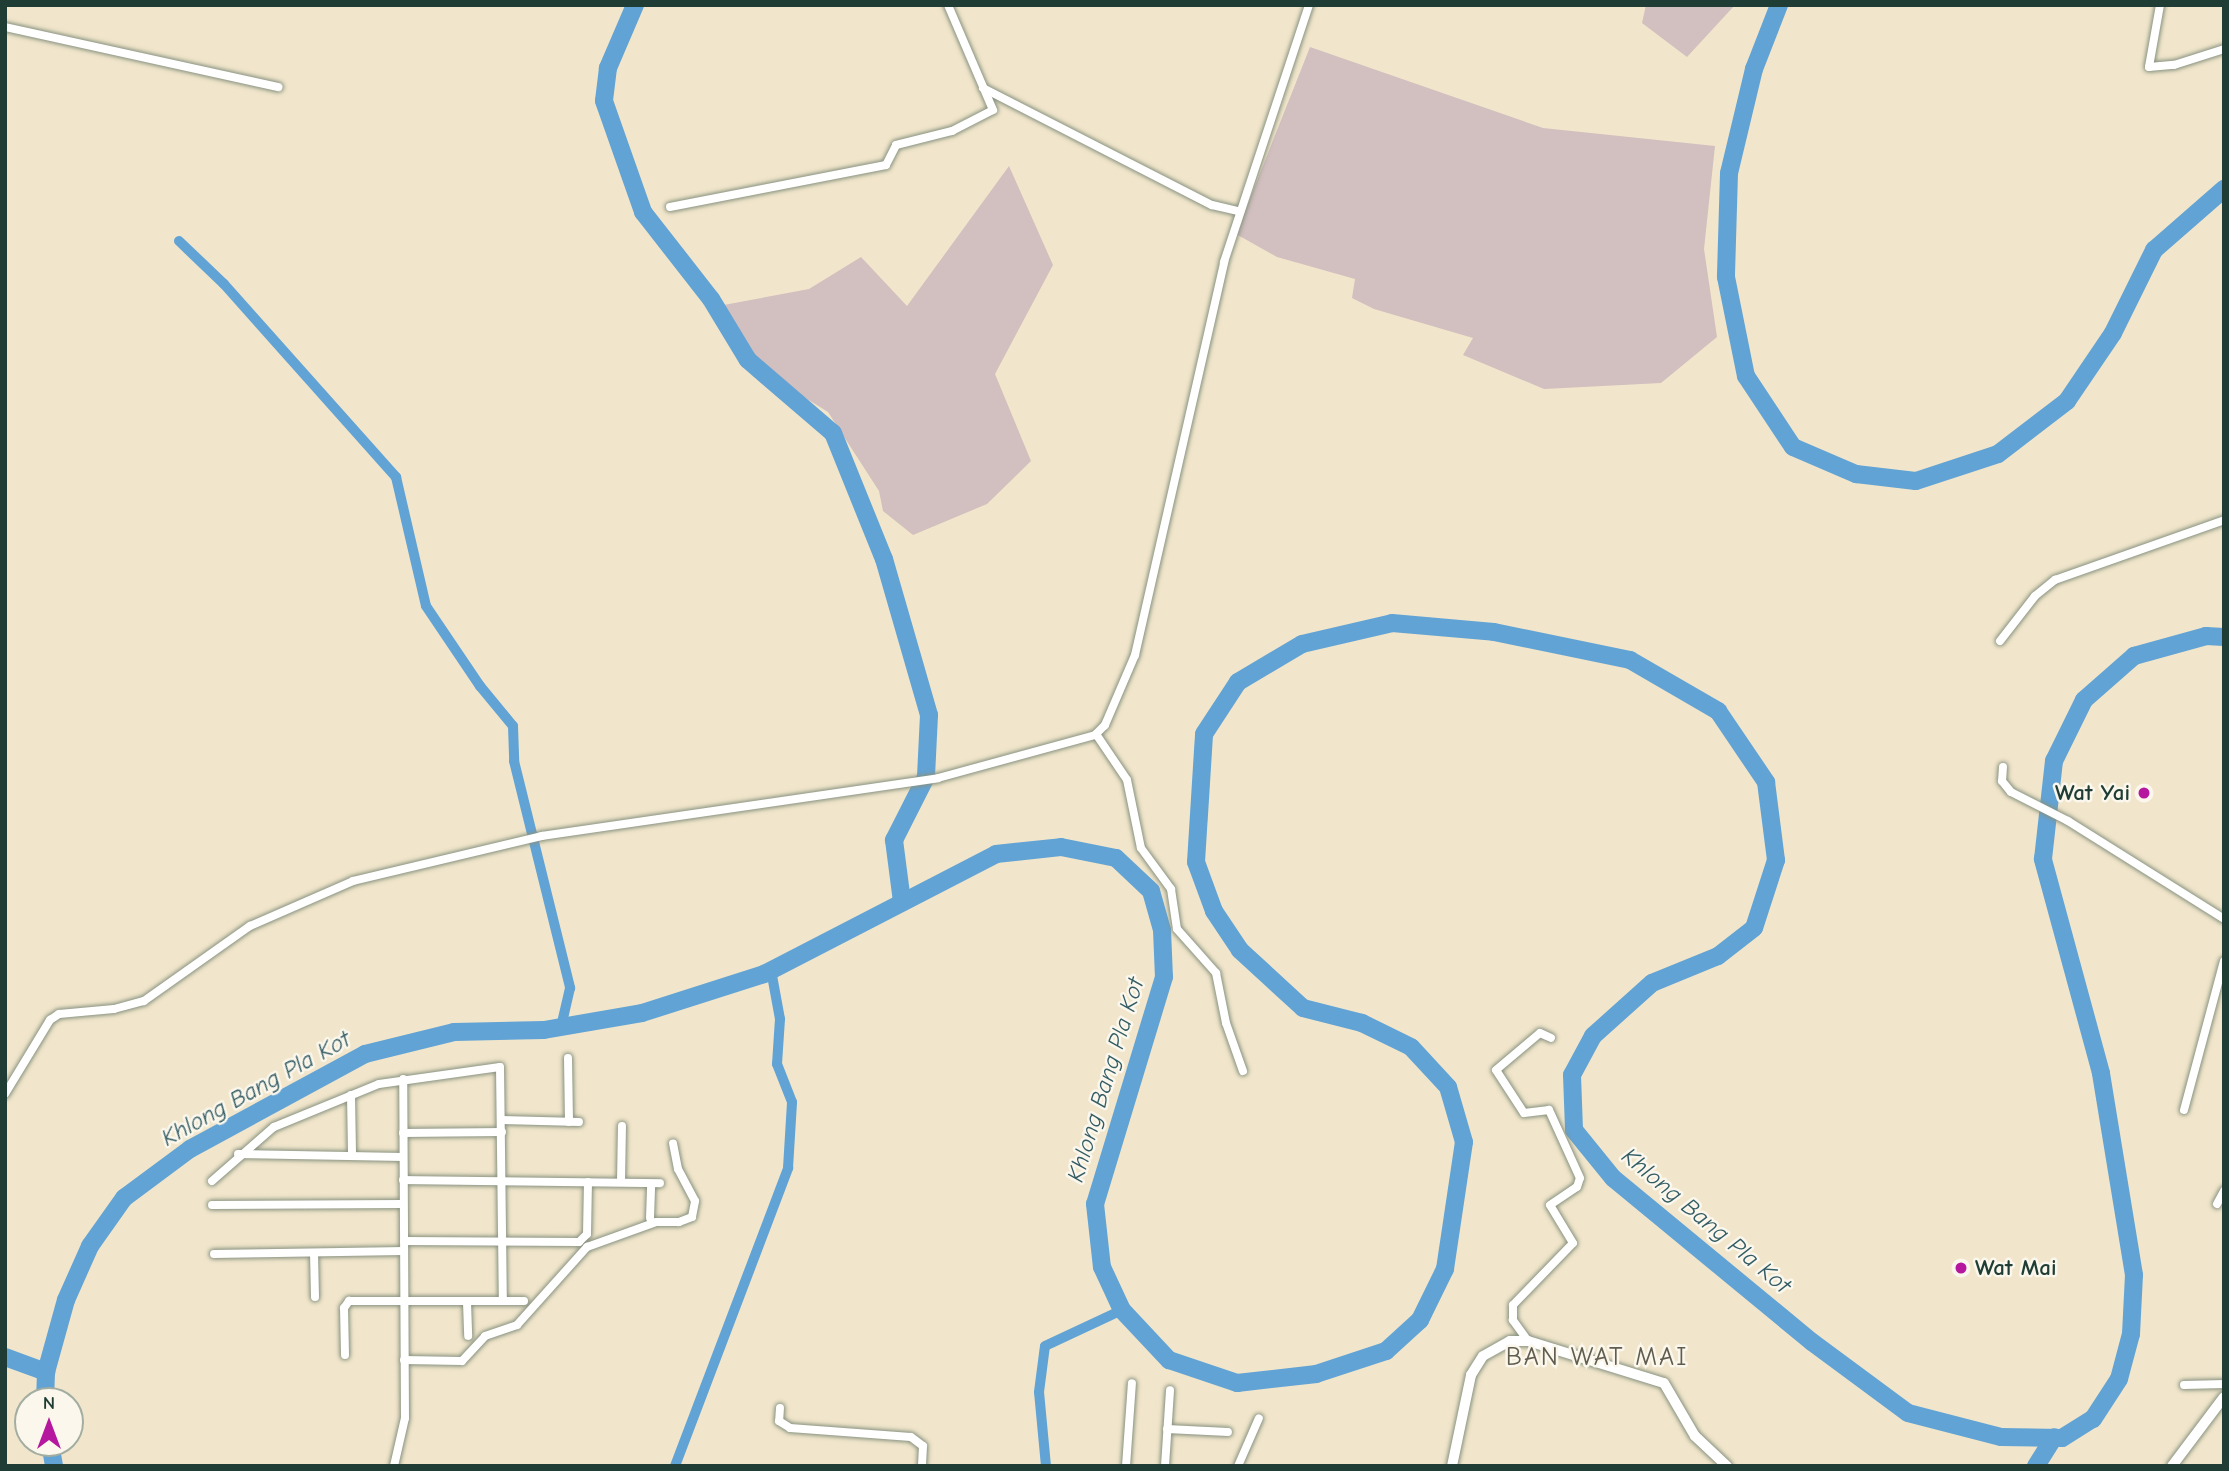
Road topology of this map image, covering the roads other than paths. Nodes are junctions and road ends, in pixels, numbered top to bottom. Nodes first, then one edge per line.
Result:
1 (948, 5) edge
2 (1309, 5) edge
3 (2160, 5) edge
4 (5, 27) edge
5 (2224, 49) edge
6 (279, 87) dead end
7 (983, 88) junction
8 (670, 207) dead end
9 (1238, 211) junction
10 (2224, 520) edge
11 (2000, 641) dead end
12 (1097, 734) junction
13 (2003, 768) dead end
14 (2224, 919) edge
15 (2224, 961) edge
16 (1551, 1038) dead end
17 (568, 1058) dead end
18 (1243, 1071) dead end
19 (402, 1079) junction
20 (5, 1094) edge
21 (351, 1095) junction
22 (2184, 1110) dead end
23 (502, 1120) junction
24 (569, 1122) junction
25 (579, 1122) dead end
26 (622, 1126) dead end
27 (502, 1132) junction
28 (403, 1133) junction
29 (673, 1143) dead end
30 (238, 1154) junction
31 (352, 1156) junction
32 (403, 1157) junction
33 (403, 1180) junction
34 (212, 1181) dead end
35 (502, 1182) junction
36 (588, 1182) junction
37 (621, 1182) junction
38 (2224, 1191) edge
39 (403, 1204) junction
40 (2217, 1204) dead end
41 (212, 1205) dead end
42 (650, 1218) dead end
43 (404, 1241) junction
44 (502, 1243) junction
45 (404, 1251) junction
46 (314, 1253) junction
47 (214, 1254) dead end
48 (315, 1297) dead end
49 (403, 1301) junction
50 (467, 1301) junction
51 (503, 1301) junction
52 (524, 1301) dead end
53 (468, 1336) dead end
54 (1528, 1341) junction
55 (345, 1355) dead end
56 (404, 1360) junction
57 (1132, 1382) dead end
58 (2224, 1384) edge
59 (2184, 1385) dead end
60 (1170, 1390) dead end
61 (2224, 1396) edge
62 (780, 1408) dead end
63 (1259, 1418) dead end
64 (1167, 1429) junction
65 (1228, 1432) dead end
66 (394, 1466) edge
67 (922, 1466) edge
68 (1126, 1466) edge
69 (1165, 1466) edge
70 (1238, 1466) edge
71 (1452, 1466) edge
72 (1727, 1466) edge
73 (2172, 1466) edge

1 - 7 street
2 - 9 street
3 - 5 street
4 - 6 street
7 - 8 street
7 - 9 street
9 - 12 street
10 - 11 street
12 - 18 street
12 - 20 street
13 - 14 street
15 - 22 street
16 - 54 street
17 - 24 street
19 - 21 street
19 - 23 street
19 - 28 street
21 - 30 street
21 - 31 street
23 - 24 street
23 - 27 street
24 - 25 street
26 - 37 street
27 - 28 street
27 - 35 street
28 - 32 street
29 - 56 street
30 - 31 street
30 - 34 street
31 - 32 street
32 - 33 street
33 - 35 street
33 - 39 street
35 - 36 street
35 - 44 street
36 - 37 street
36 - 44 street
37 - 42 street
38 - 40 street
39 - 41 street
39 - 43 street
43 - 44 street
43 - 45 street
44 - 51 street
45 - 46 street
45 - 49 street
46 - 47 street
46 - 48 street
49 - 50 street
49 - 55 street
49 - 56 street
50 - 51 street
50 - 53 street
51 - 52 street
54 - 71 street
54 - 72 street
56 - 66 street
57 - 68 street
58 - 59 street
60 - 64 street
61 - 73 street
62 - 67 street
63 - 70 street
64 - 65 street
64 - 69 street

